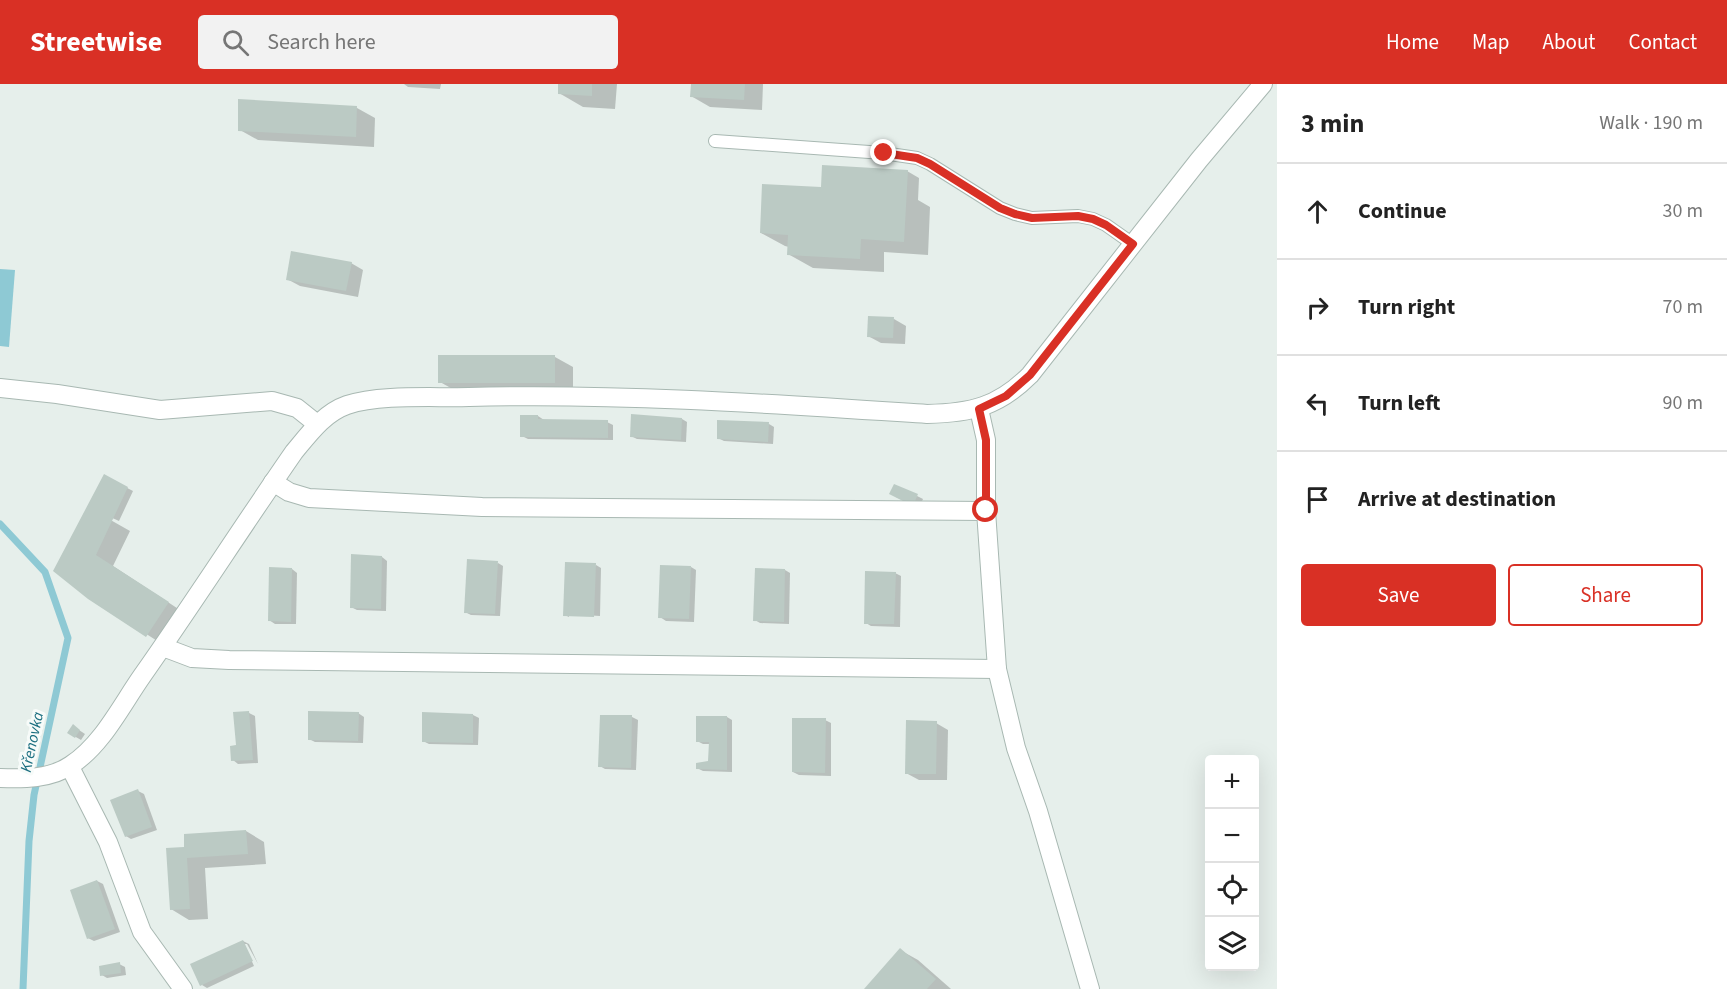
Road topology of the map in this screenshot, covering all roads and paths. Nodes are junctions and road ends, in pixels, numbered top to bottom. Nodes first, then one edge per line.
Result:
1 (1263, 84) edge
2 (714, 141) dead end
3 (1133, 244) junction
4 (0, 388) edge
5 (979, 409) junction
6 (317, 424) junction
7 (273, 482) junction
8 (986, 510) junction
9 (163, 647) junction
10 (997, 669) junction
11 (70, 767) junction
12 (7, 778) edge
13 (183, 989) edge
14 (1090, 989) edge

1 - 3 street
2 - 3 lane
3 - 5 street
4 - 6 street
5 - 6 street
5 - 8 street
6 - 7 street
7 - 8 street
7 - 9 street
8 - 10 street
9 - 10 street
9 - 11 street
10 - 14 street
11 - 12 street
11 - 13 street

